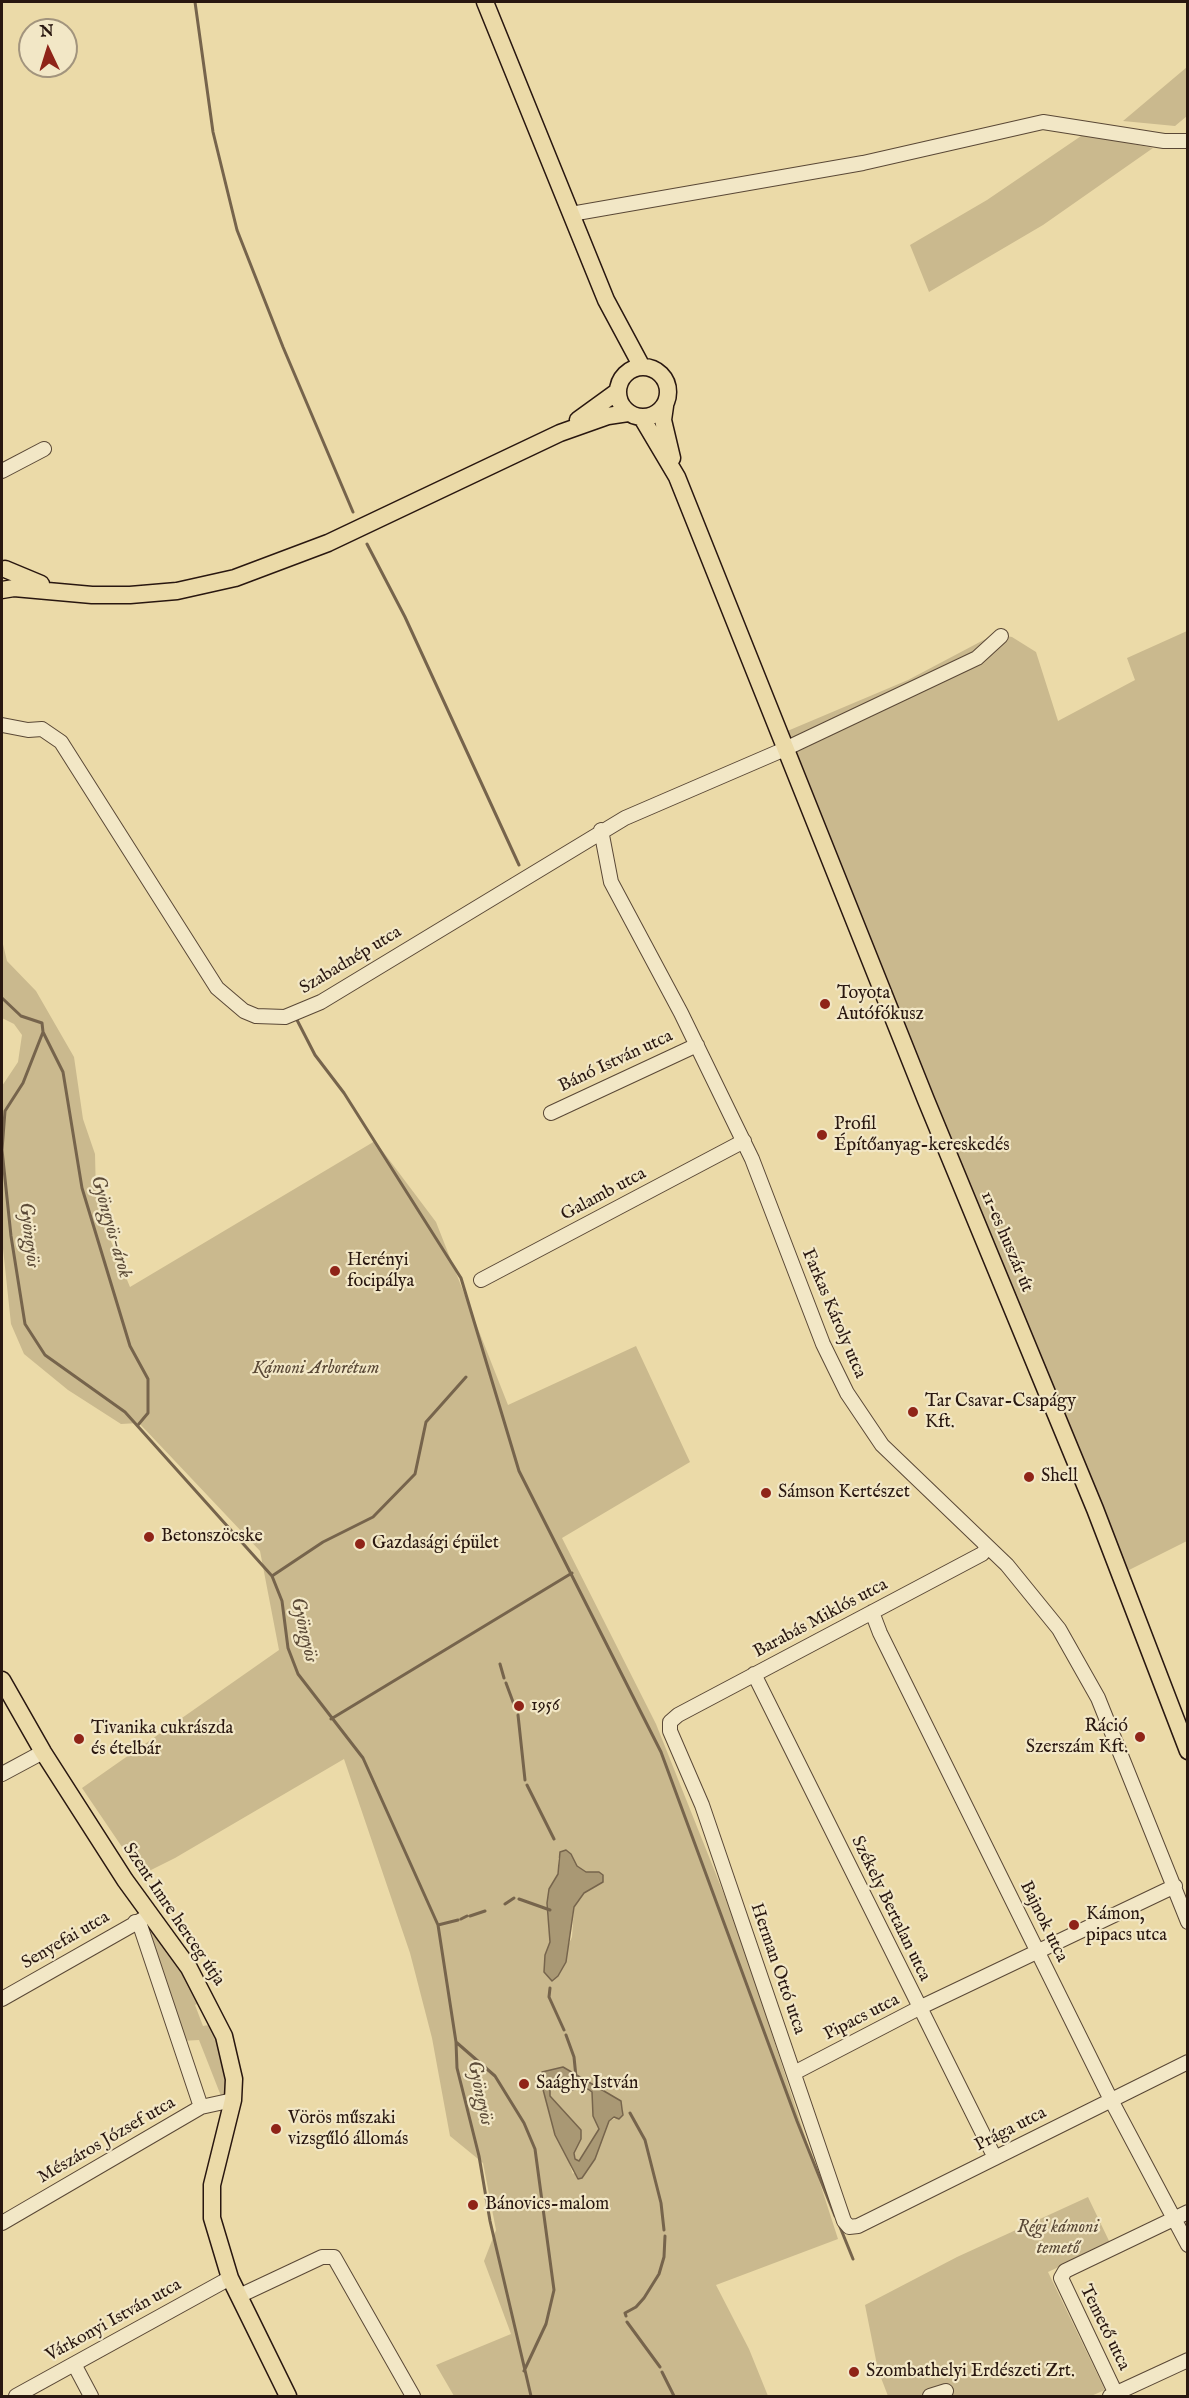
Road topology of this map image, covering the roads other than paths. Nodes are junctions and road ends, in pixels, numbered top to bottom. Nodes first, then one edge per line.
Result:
1 (485, 2) edge
2 (1188, 141) edge
3 (571, 214) junction
4 (606, 300) junction
5 (642, 367) junction
6 (625, 374) junction
7 (618, 391) junction
8 (665, 406) junction
9 (635, 416) junction
10 (560, 433) junction
11 (44, 449) dead end
12 (2, 471) edge
13 (677, 477) junction
14 (3, 565) edge
15 (2, 588) edge
16 (62, 592) junction
17 (1001, 636) dead end
18 (2, 725) edge
19 (786, 749) junction
20 (602, 830) junction
21 (697, 1045) junction
22 (551, 1113) dead end
23 (744, 1141) junction
24 (480, 1280) dead end
25 (988, 1547) junction
26 (872, 1612) junction
27 (754, 1674) junction
28 (2, 1680) edge
29 (670, 1722) joint
30 (1184, 1734) edge
31 (1188, 1751) edge
32 (43, 1752) junction
33 (2, 1774) edge
34 (1174, 1886) junction
35 (142, 1919) junction
36 (1188, 1922) edge
37 (1038, 1952) junction
38 (2, 1999) edge
39 (920, 2008) junction
40 (1188, 2062) edge
41 (794, 2073) junction
42 (233, 2100) junction
43 (1111, 2100) junction
44 (201, 2107) junction
45 (994, 2158) junction
46 (1188, 2212) edge
47 (1174, 2219) junction
48 (2, 2223) edge
49 (849, 2227) joint
50 (1188, 2246) edge
51 (230, 2278) junction
52 (239, 2296) junction
53 (1188, 2360) edge
54 (74, 2364) junction
55 (946, 2391) dead end
56 (1113, 2395) edge
57 (16, 2397) edge
58 (91, 2397) edge
59 (288, 2397) edge
60 (413, 2397) edge
61 (930, 2397) edge

1 - 3 main road
2 - 3 street
3 - 4 main road
4 - 5 main road
4 - 6 main road
5 - 6 main road
5 - 8 main road
6 - 7 main road
7 - 9 main road
7 - 10 main road
8 - 9 main road
8 - 13 main road
9 - 10 main road
9 - 13 main road
10 - 16 main road
11 - 12 street
13 - 19 main road, 11-es huszár út
14 - 15 main road
14 - 16 main road
15 - 16 main road
17 - 19 street, Szabadnép utca
18 - 20 street, Szabadnép utca
19 - 20 street, Szabadnép utca
19 - 30 main road, 11-es huszár út
20 - 21 street, Farkas Károly utca
21 - 22 street, Bánó István utca
21 - 23 street, Farkas Károly utca
23 - 24 street, Galamb utca
23 - 25 street, Farkas Károly utca
25 - 26 street, Barabás Miklós utca
25 - 34 street, Farkas Károly utca
26 - 27 street, Barabás Miklós utca
26 - 37 street, Bajnok utca
27 - 29 street, Barabás Miklós utca
27 - 39 street, Székely Bertalan utca
28 - 32 main road, Szent Imre herceg útja
29 - 41 street, Herman Ottó utca
30 - 31 main road, 11-es huszár út
32 - 33 street
32 - 35 main road, Szent Imre herceg útja
34 - 36 street, Farkas Károly utca
34 - 37 street, Pipacs utca
35 - 38 street, Senyefai utca
35 - 42 main road, Szent Imre herceg útja
35 - 44 street, Szent Imre herceg útja
37 - 39 street, Pipacs utca
37 - 43 street, Bajnok utca
39 - 41 street, Pipacs utca
39 - 45 street, Székely Bertalan utca
40 - 43 street, Prága utca
41 - 49 street, Herman Ottó utca
42 - 44 street, Mészáros József utca
42 - 51 main road, Szent Imre herceg útja
43 - 45 street, Prága utca
43 - 47 street, Bajnok utca
44 - 48 street, Mészáros József utca
45 - 49 street, Prága utca
46 - 47 street
47 - 50 street, Bajnok utca
47 - 56 street, Temető utca
51 - 52 main road, Szent Imre herceg útja
51 - 54 street, Várkonyi István utca
52 - 59 main road, Szent Imre herceg útja
52 - 60 street
53 - 56 street
54 - 57 street, Várkonyi István utca
54 - 58 street
55 - 61 street

